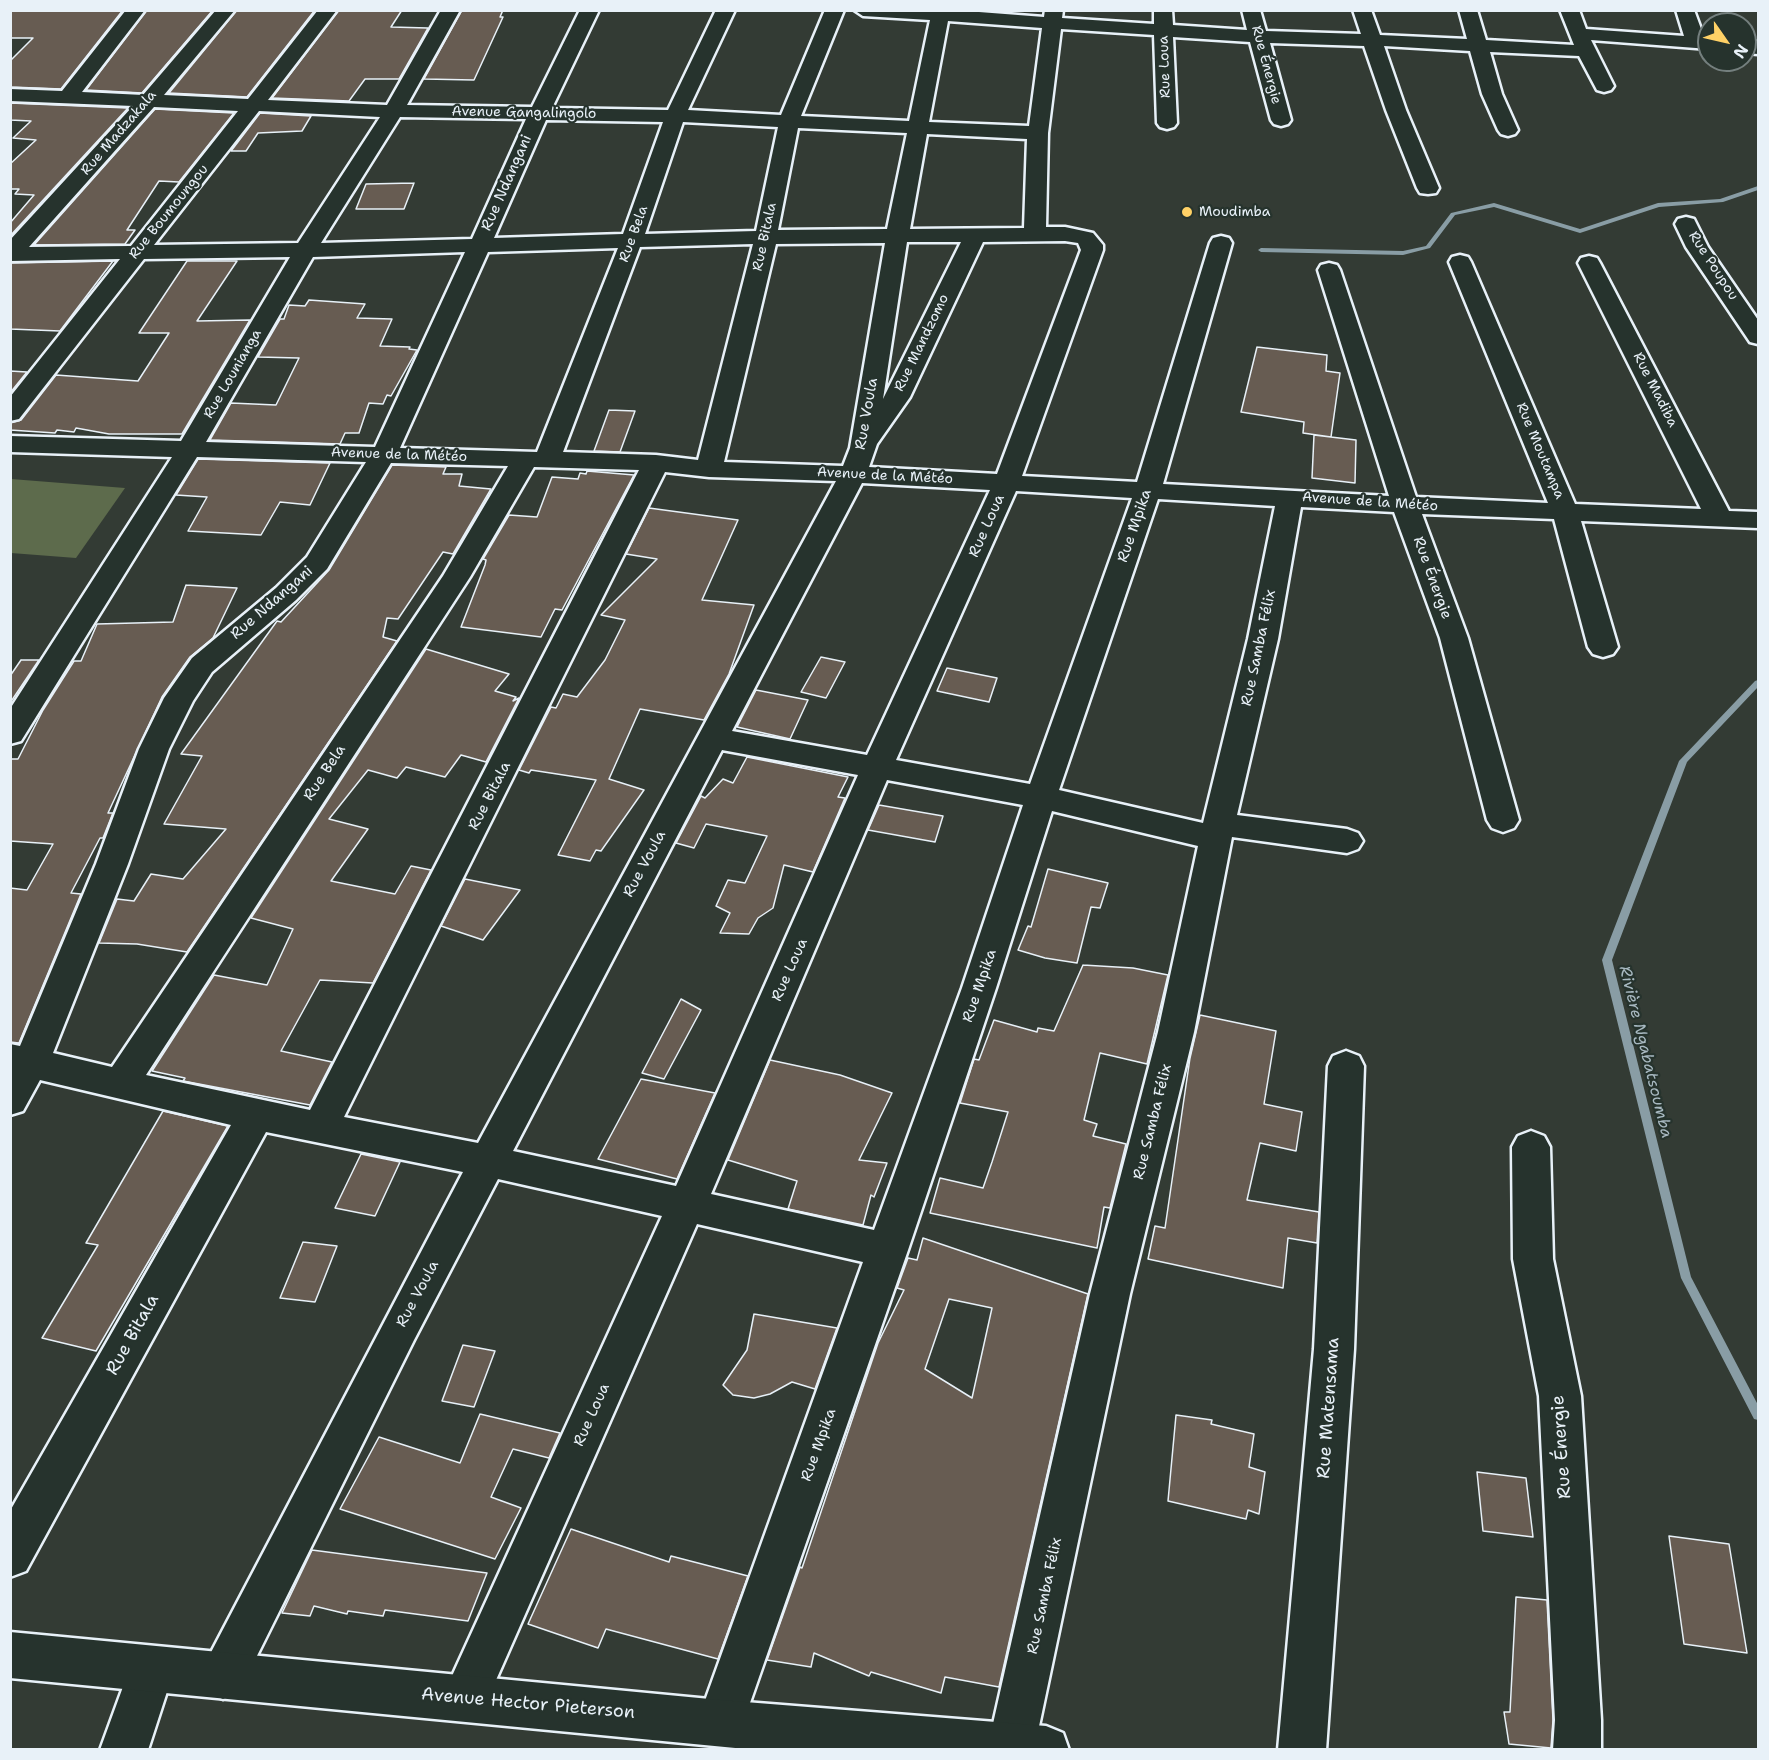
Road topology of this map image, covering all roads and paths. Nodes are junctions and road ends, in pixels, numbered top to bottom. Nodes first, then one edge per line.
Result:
1 (136, 10) edge
2 (226, 10) edge
3 (328, 10) edge
4 (451, 10) edge
5 (590, 10) edge
6 (726, 10) edge
7 (835, 10) edge
8 (863, 10) edge
9 (1251, 10) edge
10 (1362, 10) edge
11 (1468, 10) edge
12 (1569, 10) edge
13 (1685, 10) edge
14 (940, 14) edge
15 (1053, 17) edge
16 (1163, 20) edge
17 (1697, 33) edge
18 (1260, 37) junction
19 (1373, 40) junction
20 (1583, 43) junction
21 (1697, 43) edge
22 (1479, 45) junction
23 (1604, 86) dead end
24 (10, 95) edge
25 (67, 98) junction
26 (148, 100) junction
27 (252, 105) junction
28 (394, 111) junction
29 (539, 113) junction
30 (675, 116) junction
31 (1281, 120) dead end
32 (789, 121) junction
33 (1167, 123) dead end
34 (918, 129) junction
35 (1508, 130) dead end
36 (1038, 133) junction
37 (1428, 188) dead end
38 (1686, 224) dead end
39 (1035, 234) junction
40 (975, 235) junction
41 (897, 236) junction
42 (766, 237) junction
43 (632, 240) junction
44 (481, 243) junction
45 (1221, 243) dead end
46 (305, 250) junction
47 (137, 253) junction
48 (11, 254) edge
49 (1460, 262) dead end
50 (1589, 263) dead end
51 (1329, 270) dead end
52 (1758, 337) edge
53 (10, 414) edge
54 (10, 444) edge
55 (188, 450) junction
56 (384, 454) junction
57 (536, 460) junction
58 (858, 461) junction
59 (656, 463) junction
60 (709, 469) junction
61 (1007, 482) junction
62 (1148, 491) junction
63 (1290, 496) junction
64 (1405, 505) junction
65 (1565, 512) junction
66 (1719, 518) junction
67 (1758, 520) edge
68 (1603, 647) dead end
69 (10, 734) edge
70 (713, 738) junction
71 (877, 768) junction
72 (1041, 797) junction
73 (1503, 820) dead end
74 (1218, 831) junction
75 (1347, 841) dead end
76 (21, 1060) edge
77 (1346, 1066) dead end
78 (120, 1084) junction
79 (10, 1100) edge
80 (256, 1116) junction
81 (320, 1128) junction
82 (1531, 1147) dead end
83 (488, 1161) junction
84 (687, 1204) junction
85 (888, 1250) junction
86 (10, 1555) edge
87 (10, 1655) edge
88 (151, 1670) junction
89 (223, 1676) junction
90 (465, 1698) junction
91 (720, 1723) junction
92 (1029, 1748) edge
93 (124, 1749) edge
94 (1302, 1749) edge
95 (1577, 1749) edge

1 - 25 street
2 - 26 street, Rue Madzakala
3 - 27 street, Rue Boumoungou
4 - 28 street, Rue Lounianga
5 - 29 street, Rue Ndangani
6 - 30 street, Rue Bela
7 - 32 street, Rue Bitala
8 - 14 street
9 - 18 street, Rue Énergie
10 - 19 street
11 - 22 street
12 - 20 street
13 - 17 street
14 - 15 street
14 - 34 street, Rue Voula
15 - 16 street
15 - 36 street
16 - 18 street
16 - 33 street, Rue Loua
18 - 19 street
18 - 31 street, Rue Énergie
19 - 22 street
19 - 37 street
20 - 21 street
20 - 22 street
20 - 23 street
22 - 35 street
24 - 25 street, Avenue Gangalingolo
25 - 26 street, Avenue Gangalingolo
26 - 27 street, Avenue Gangalingolo
26 - 48 street, Rue Madzakala
27 - 28 street, Avenue Gangalingolo
27 - 47 street, Rue Boumoungou
28 - 29 street, Avenue Gangalingolo
28 - 46 street, Rue Lounianga
29 - 30 street, Avenue Gangalingolo
29 - 44 street, Rue Ndangani
30 - 32 street, Avenue Gangalingolo
30 - 43 street, Rue Bela
32 - 34 street, Avenue Gangalingolo
32 - 42 street, Rue Bitala
34 - 36 street, Avenue Gangalingolo
34 - 41 street, Rue Voula
36 - 39 street
38 - 52 street, Rue Poupou
39 - 40 street
39 - 61 street, Rue Loua
40 - 41 street
40 - 58 street, Rue Mandzomo
41 - 42 street
41 - 58 street, Rue Voula
42 - 43 street
42 - 60 street, Rue Bitala
43 - 44 street
43 - 57 street, Rue Bela
44 - 46 street
44 - 56 street, Rue Ndangani
45 - 62 street, Rue Mpika
46 - 47 street
46 - 55 street, Rue Lounianga
47 - 48 street
47 - 53 street, Rue Boumoungou
49 - 65 street, Rue Moutampa
50 - 66 street, Rue Madiba
51 - 64 street, Rue Énergie
54 - 55 street, Avenue de la Météo
55 - 56 street, Avenue de la Météo
55 - 69 street, Rue Lounianga
56 - 57 street, Avenue de la Météo
56 - 76 street, Rue Ndangani
57 - 59 street, Avenue de la Météo
57 - 78 street, Rue Bela
58 - 60 street, Avenue de la Météo
58 - 61 street, Avenue de la Météo
58 - 70 street, Rue Voula
59 - 60 street, Avenue de la Météo
59 - 81 street, Rue Bitala
61 - 62 street, Avenue de la Météo
61 - 71 street, Rue Loua
62 - 63 street, Avenue de la Météo
62 - 72 street, Rue Mpika
63 - 64 street, Avenue de la Météo
63 - 74 street, Rue Samba Félix
64 - 65 street, Avenue de la Météo
64 - 73 street, Rue Énergie
65 - 66 street, Avenue de la Météo
65 - 68 street, Rue Moutampa
66 - 67 street, Avenue de la Météo
70 - 71 street
70 - 83 street, Rue Voula
71 - 72 street
71 - 84 street, Rue Loua
72 - 74 street
72 - 85 street, Rue Mpika
74 - 75 street
74 - 92 street, Rue Samba Félix
76 - 78 street
76 - 79 street, Rue Ndangani
77 - 94 street, Rue Matensama
78 - 80 street
80 - 81 street
80 - 86 street, Rue Bitala
81 - 83 street
82 - 95 street, Rue Énergie
83 - 84 street
83 - 89 street, Rue Voula
84 - 85 street
84 - 90 street, Rue Loua
85 - 91 street, Rue Mpika
87 - 88 street, Avenue Hector Pieterson
88 - 89 street, Avenue Hector Pieterson
88 - 93 street
89 - 90 street, Avenue Hector Pieterson
90 - 91 street, Avenue Hector Pieterson
91 - 92 street, Avenue Hector Pieterson

